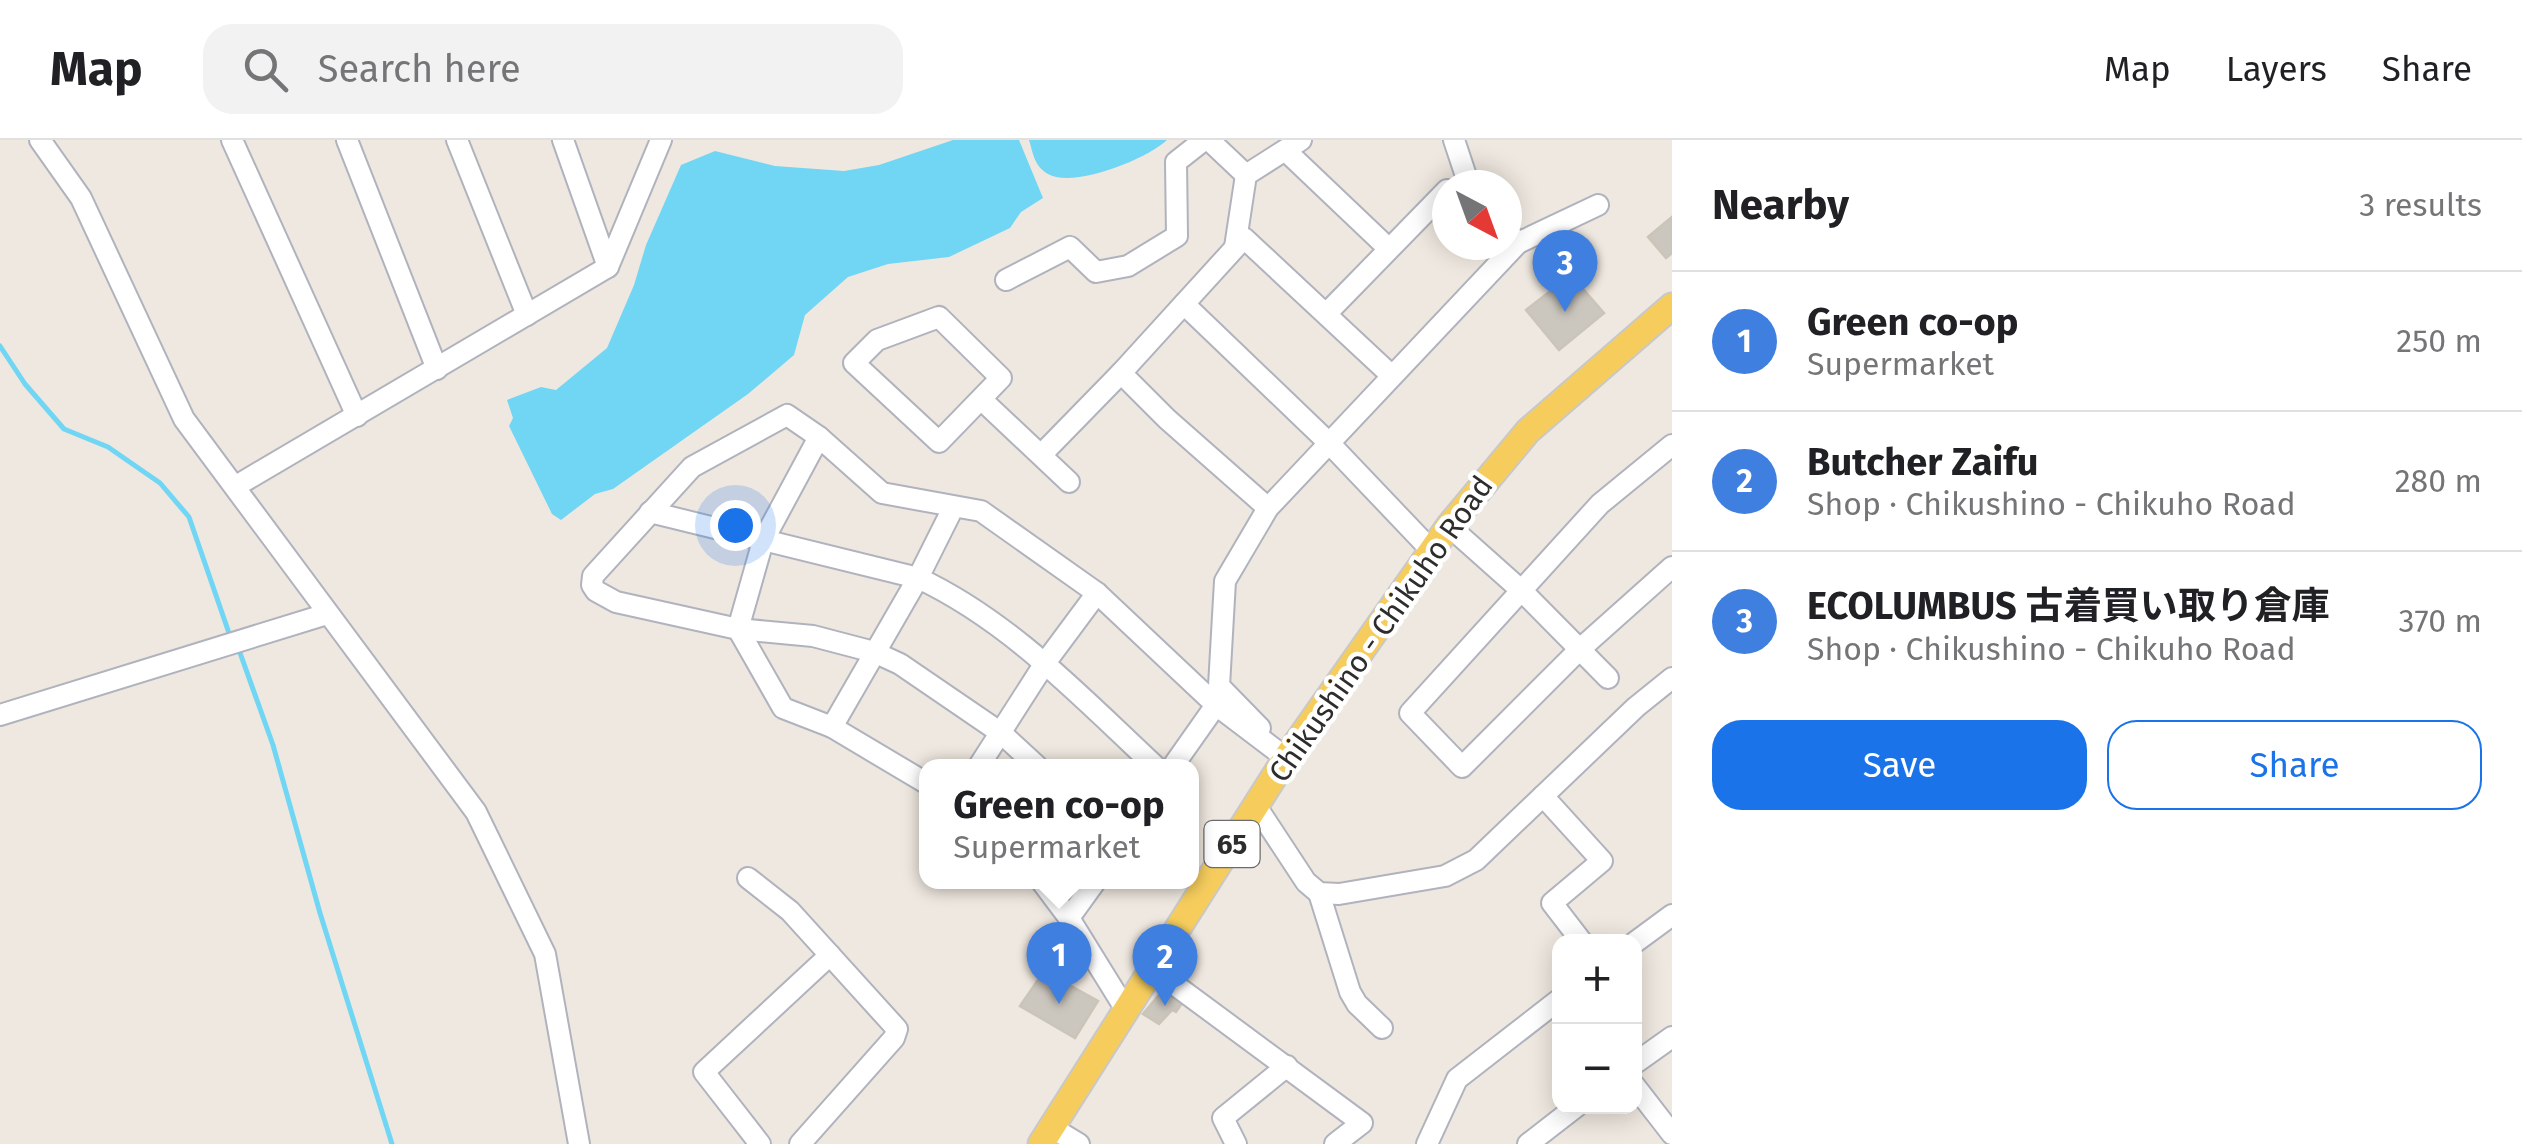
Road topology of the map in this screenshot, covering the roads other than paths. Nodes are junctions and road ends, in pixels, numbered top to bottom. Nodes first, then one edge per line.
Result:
1 (40, 140) edge
2 (232, 140) edge
3 (348, 140) edge
4 (457, 140) edge
5 (563, 140) edge
6 (661, 140) edge
7 (1207, 140) edge
8 (1454, 140) edge
9 (1294, 145) edge
10 (1460, 170) edge
11 (1246, 175) junction
12 (1432, 205) edge
13 (1598, 205) dead end
14 (1522, 233) edge
15 (1235, 248) junction
16 (1388, 248) junction
17 (1492, 260) edge
18 (608, 267) junction
19 (1006, 280) dead end
20 (1184, 304) junction
21 (1672, 306) edge
22 (1327, 312) junction
23 (527, 315) junction
24 (437, 369) junction
25 (1121, 373) junction
26 (1392, 376) junction
27 (982, 400) junction
28 (357, 416) junction
29 (819, 437) junction
30 (1330, 444) junction
31 (1672, 446) edge
32 (1042, 454) junction
33 (1069, 482) dead end
34 (236, 486) junction
35 (953, 508) junction
36 (1268, 508) junction
37 (650, 512) junction
38 (1448, 526) junction
39 (763, 541) junction
40 (1432, 550) junction
41 (1672, 567) edge
42 (918, 578) junction
43 (1522, 592) junction
44 (1097, 593) junction
45 (327, 614) junction
46 (738, 629) junction
47 (1579, 650) junction
48 (874, 652) junction
49 (1045, 663) junction
50 (1608, 678) dead end
51 (1672, 678) edge
52 (1216, 705) junction
53 (0, 715) edge
54 (832, 727) junction
55 (1001, 733) junction
56 (1280, 754) junction
57 (983, 759) edge
58 (1029, 759) edge
59 (1148, 759) edge
60 (1178, 759) edge
61 (919, 779) edge
62 (1543, 796) junction
63 (1256, 806) junction
64 (748, 878) dead end
65 (1047, 889) edge
66 (1090, 889) edge
67 (1319, 893) junction
68 (1672, 915) edge
69 (1069, 918) junction
70 (1576, 934) edge
71 (1642, 937) edge
72 (830, 955) junction
73 (1152, 968) junction
74 (1552, 1006) edge
75 (1126, 1010) junction
76 (1382, 1028) dead end
77 (1672, 1036) edge
78 (1642, 1058) edge
79 (1287, 1066) junction
80 (1642, 1095) edge
81 (1567, 1114) edge
82 (1672, 1134) edge
83 (1046, 1136) edge
84 (579, 1144) edge
85 (760, 1144) edge
86 (800, 1144) edge
87 (1078, 1144) edge
88 (1236, 1144) edge
89 (1335, 1144) edge
90 (1427, 1144) edge
91 (1528, 1144) edge

1 - 34 street
2 - 28 street
3 - 24 street
4 - 23 street
5 - 18 street
6 - 18 street
7 - 11 street
7 - 19 street
8 - 10 street
9 - 11 street
9 - 16 street
11 - 15 street
12 - 16 street
13 - 14 street
15 - 20 street
15 - 22 street
16 - 22 street
17 - 26 street
18 - 23 street
20 - 25 street
20 - 30 street
21 - 38 main road, Chikushino - Chikuho Road / 65
22 - 26 street
23 - 24 street
24 - 28 street
25 - 32 street
25 - 36 street
26 - 30 street
27 - 27 street
27 - 32 street
28 - 34 street
29 - 35 street
29 - 37 street
29 - 39 street
30 - 36 street
30 - 40 street
31 - 43 street
32 - 33 street
34 - 45 street
35 - 42 street
35 - 44 street
36 - 56 street
37 - 39 street
37 - 46 street
38 - 40 main road, Chikushino - Chikuho Road / 65
38 - 43 street
39 - 42 street
39 - 46 street
40 - 56 main road, Chikushino - Chikuho Road / 65
41 - 47 street
42 - 48 street
42 - 49 street
43 - 47 street
43 - 47 street
44 - 49 street
44 - 52 street
45 - 53 street
45 - 84 street
46 - 48 street
46 - 54 street
47 - 50 street
48 - 54 street
48 - 55 street
49 - 55 street
49 - 59 street
51 - 62 street
52 - 56 street
52 - 60 street
54 - 61 street
55 - 57 street
55 - 58 street
56 - 63 main road, Chikushino - Chikuho Road / 65
62 - 67 street
62 - 70 street
63 - 67 street
63 - 73 main road, Chikushino - Chikuho Road / 65
64 - 72 street
65 - 69 street
66 - 69 street
67 - 76 street
68 - 71 street
69 - 75 street
72 - 85 street
72 - 86 street
73 - 75 main road, Chikushino - Chikuho Road / 65
73 - 79 street
74 - 90 street
75 - 83 main road, Chikushino - Chikuho Road / 65
77 - 78 street
79 - 88 street
79 - 89 street
80 - 82 street
81 - 91 street
83 - 87 street

